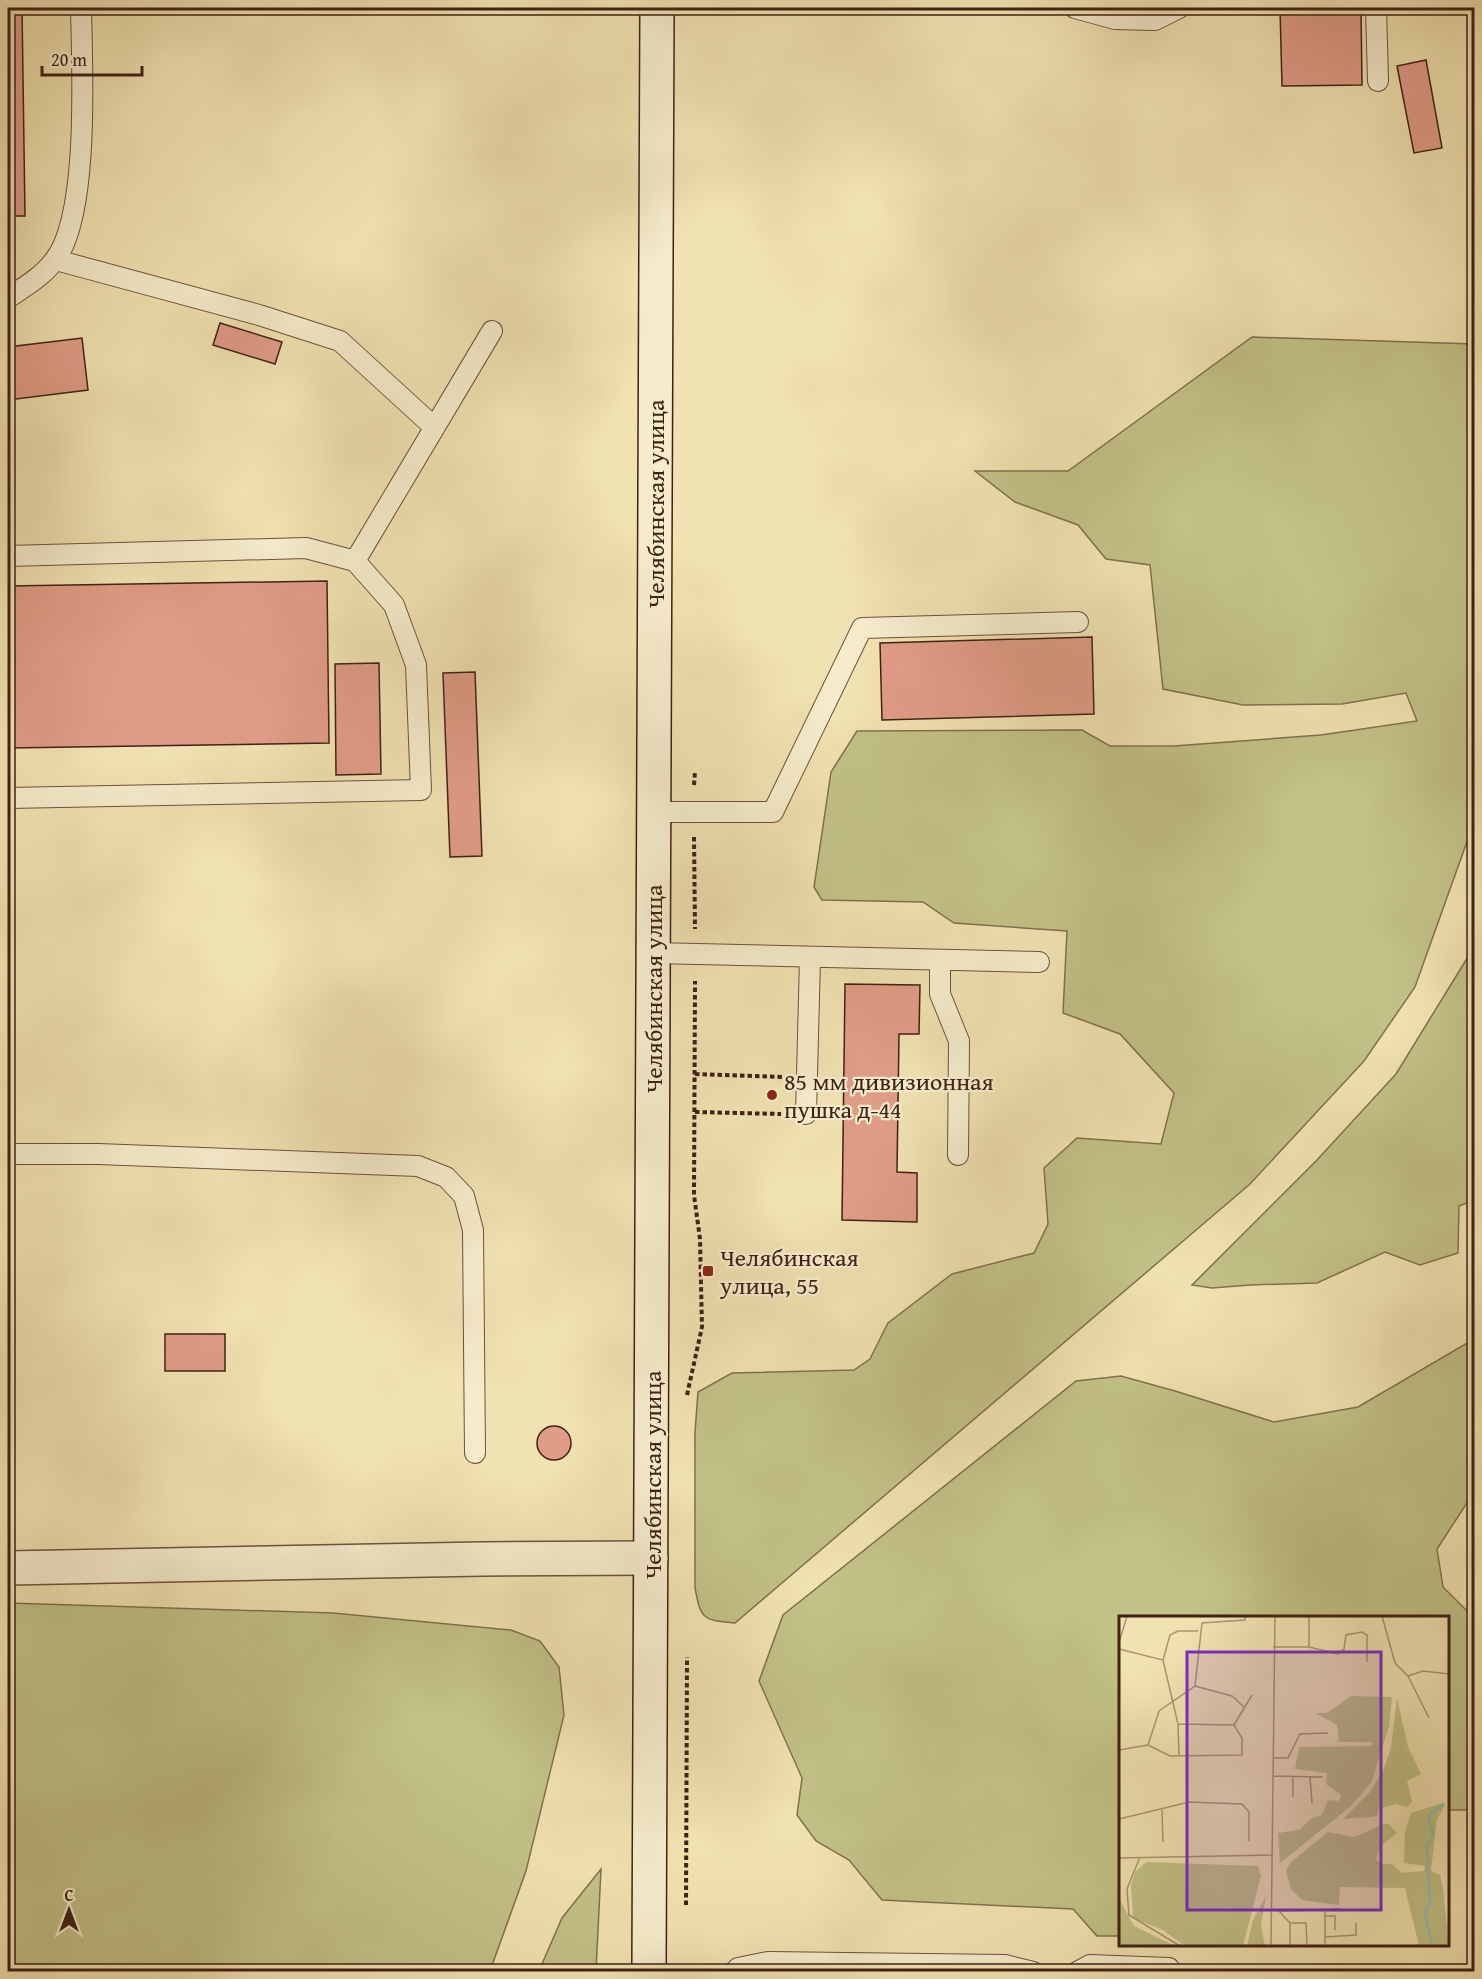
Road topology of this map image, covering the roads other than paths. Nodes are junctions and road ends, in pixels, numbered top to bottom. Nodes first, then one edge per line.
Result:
1 (81, 8) edge
2 (657, 8) edge
3 (1075, 8) edge
4 (1179, 8) edge
5 (1376, 8) edge
6 (1378, 81) dead end
7 (56, 260) junction
8 (8, 298) edge
9 (492, 331) dead end
10 (434, 427) junction
11 (8, 555) edge
12 (355, 561) junction
13 (1078, 622) dead end
14 (8, 798) edge
15 (654, 812) junction
16 (653, 953) junction
17 (810, 958) junction
18 (940, 960) junction
19 (1039, 962) dead end
20 (806, 1114) road end
21 (8, 1154) edge
22 (958, 1155) dead end
23 (475, 1454) dead end
24 (651, 1558) junction
25 (8, 1568) edge
26 (1169, 1968) dead end
27 (649, 1971) edge
28 (734, 1971) edge
29 (1033, 1971) edge
30 (1077, 1971) edge

1 - 7 lane
2 - 15 street, Челябинская улица
3 - 4 lane
5 - 6 lane
7 - 8 lane
7 - 10 lane
9 - 10 lane
10 - 12 lane
11 - 12 lane
12 - 14 lane
13 - 15 lane
15 - 16 street, Челябинская улица
16 - 17 lane
16 - 24 street, Челябинская улица
17 - 18 lane
17 - 20 lane
18 - 19 lane
18 - 22 lane
21 - 23 lane
24 - 25 street
24 - 27 street, Челябинская улица
26 - 30 lane
28 - 29 lane

